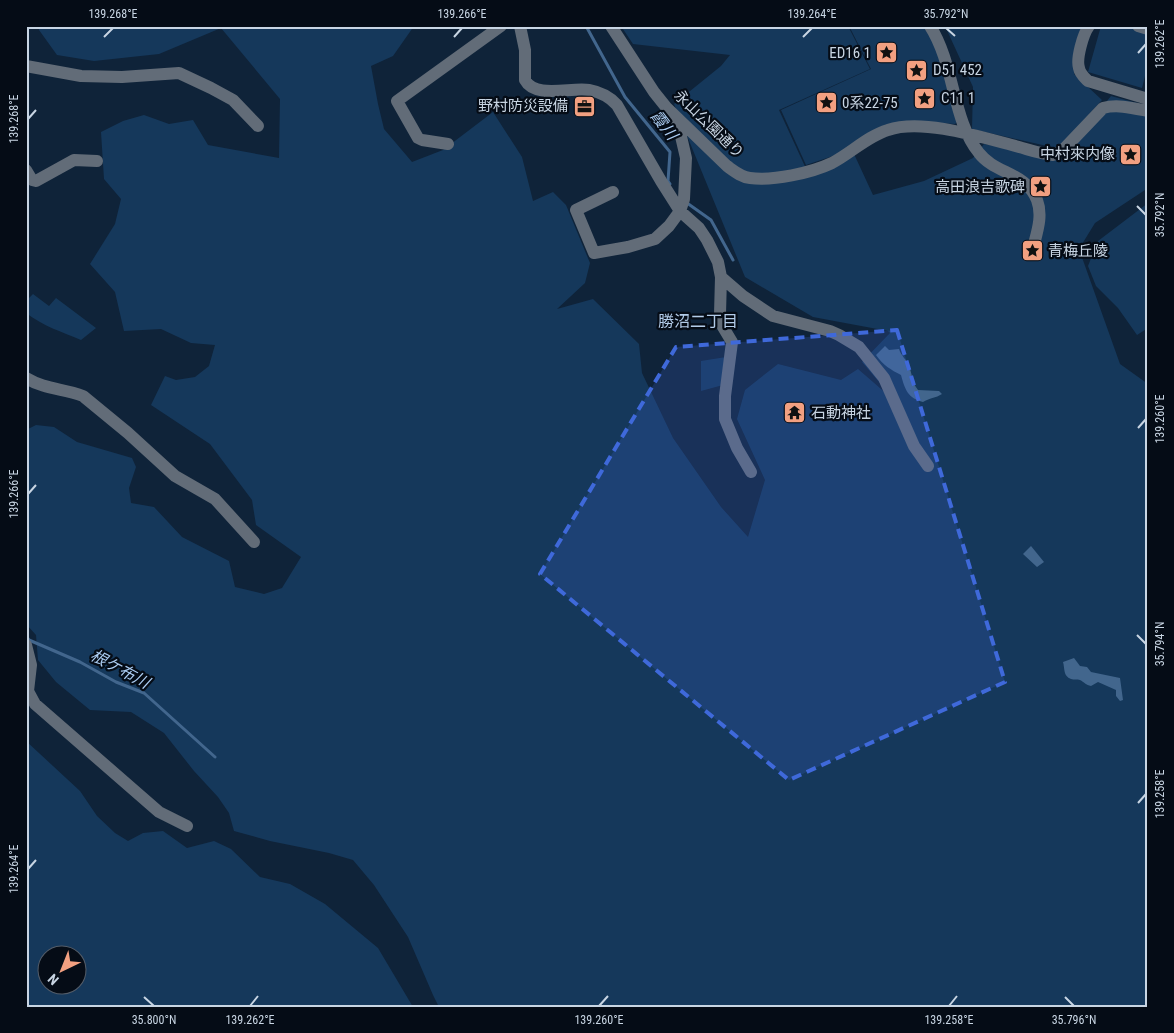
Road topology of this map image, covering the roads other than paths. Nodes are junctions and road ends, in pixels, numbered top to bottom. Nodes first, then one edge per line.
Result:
1 (501, 26) edge
2 (520, 26) edge
3 (611, 26) edge
4 (930, 26) edge
5 (1089, 26) edge
6 (1138, 26) edge
7 (1148, 29) edge
8 (26, 66) edge
9 (1148, 99) edge
10 (1148, 111) edge
11 (676, 117) junction
12 (258, 126) dead end
13 (966, 134) junction
14 (448, 144) dead end
15 (97, 161) dead end
16 (26, 170) edge
17 (613, 192) dead end
18 (682, 206) junction
19 (1033, 248) dead end
20 (721, 277) junction
21 (26, 378) edge
22 (928, 466) dead end
23 (751, 472) dead end
24 (254, 542) dead end
25 (26, 645) edge
26 (186, 826) dead end

1 - 14 street
2 - 18 street
3 - 11 street, 永山公園通り
4 - 13 street
5 - 9 street
6 - 7 street
8 - 12 street
10 - 13 street, 永山公園通り
11 - 13 street, 永山公園通り
11 - 18 street
13 - 19 street
15 - 16 street
17 - 18 street
18 - 20 street
20 - 22 street
20 - 23 street
21 - 24 street
25 - 26 street

